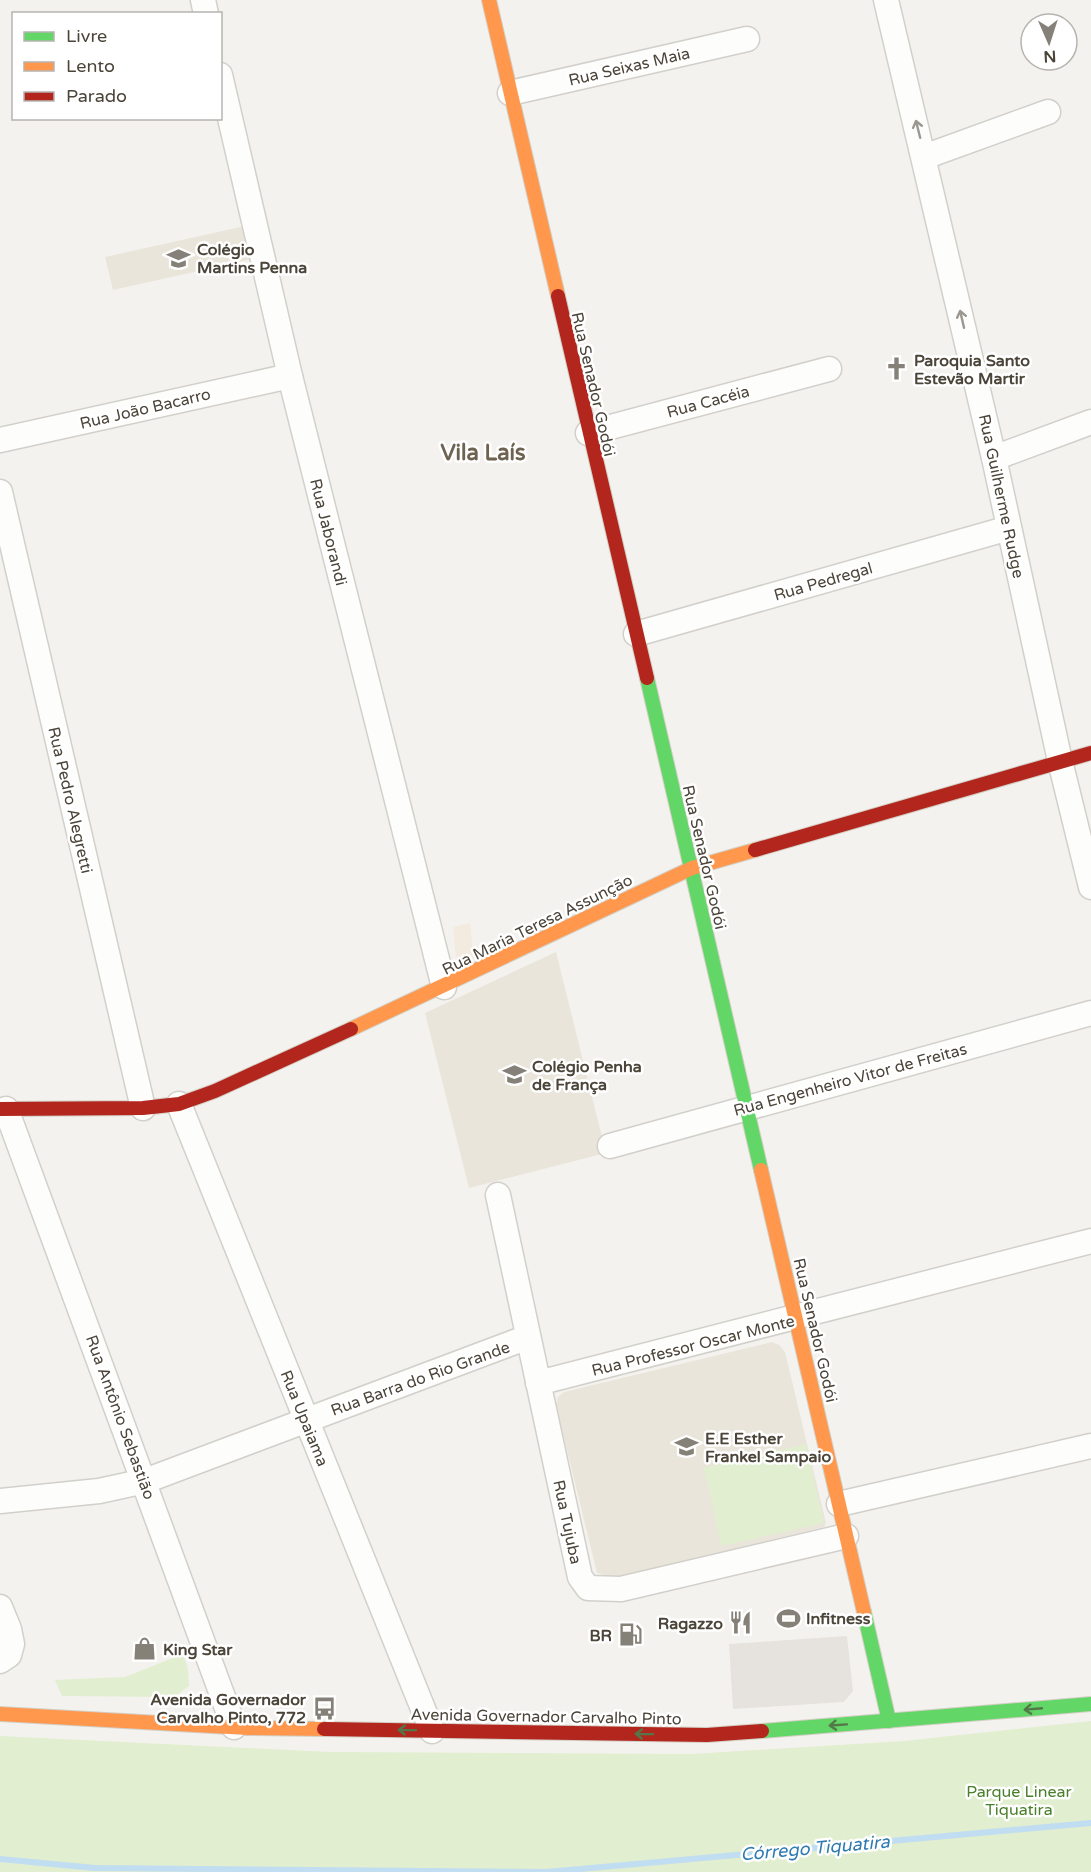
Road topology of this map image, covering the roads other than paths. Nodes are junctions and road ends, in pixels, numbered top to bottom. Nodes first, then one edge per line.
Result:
1 (489, 0) edge
2 (886, 0) edge
3 (747, 39) dead end
4 (222, 84) edge
5 (510, 93) junction
6 (1048, 112) dead end
7 (924, 157) junction
8 (829, 369) dead end
9 (290, 376) junction
10 (1091, 422) edge
11 (588, 433) junction
12 (0, 440) edge
13 (994, 458) junction
14 (0, 492) edge
15 (1009, 528) junction
16 (636, 634) junction
17 (1091, 753) edge
18 (1060, 761) junction
19 (692, 868) junction
20 (1091, 887) edge
21 (444, 987) junction
22 (1091, 1013) edge
23 (179, 1104) junction
24 (143, 1108) junction
25 (747, 1108) junction
26 (3, 1109) edge
27 (610, 1146) dead end
28 (498, 1195) dead end
29 (1091, 1241) edge
30 (796, 1319) junction
31 (528, 1337) junction
32 (538, 1383) junction
33 (305, 1420) junction
34 (1091, 1446) edge
35 (145, 1481) junction
36 (0, 1502) edge
37 (839, 1504) junction
38 (846, 1536) junction
39 (0, 1607) edge
40 (0, 1661) edge
41 (1091, 1704) edge
42 (0, 1714) edge
43 (890, 1722) junction
44 (234, 1727) junction
45 (432, 1731) junction

1 - 5 street, Rua Senador Godói
7 -> 2 street, Rua Guilherme Rudge
3 - 5 street, Rua Seixas Maia
4 - 9 street, Rua Jaborandi
5 - 11 street, Rua Senador Godói
6 - 7 street
13 -> 7 street, Rua Guilherme Rudge
8 - 11 street, Rua Cacéia
9 - 12 street, Rua João Bacarro
9 - 21 street, Rua Jaborandi
10 - 13 street
11 - 16 street, Rua Senador Godói
13 - 15 street, Rua Guilherme Rudge
14 - 24 street, Rua Pedro Alegretti
15 - 16 street, Rua Pedregal
15 - 18 street, Rua Guilherme Rudge
16 - 19 street, Rua Senador Godói
17 - 18 street, Rua Maria Teresa Assunção
18 - 19 street, Rua Maria Teresa Assunção
18 - 20 street, Rua Guilherme Rudge
19 - 21 street, Rua Maria Teresa Assunção
19 - 25 street, Rua Senador Godói
21 - 23 street, Rua Maria Teresa Assunção
22 - 25 street, Rua Engenheiro Vitor de Freitas
23 - 24 street, Rua Maria Teresa Assunção
23 - 33 street, Rua Upaiama
24 - 26 street, Rua Maria Teresa Assunção
25 - 27 street, Rua Engenheiro Vitor de Freitas
25 - 30 street, Rua Senador Godói
26 - 35 street, Rua Antônio Sebastião
28 - 31 street, Rua Tujuba
29 - 30 street, Rua Professor Oscar Monte
30 - 32 street, Rua Professor Oscar Monte
30 - 37 street, Rua Senador Godói
31 - 32 street, Rua Tujuba
31 - 33 street, Rua Barra do Rio Grande
32 - 38 street, Rua Tujuba
33 - 35 street, Rua Barra do Rio Grande
33 - 45 street, Rua Upaiama
34 - 37 street
35 - 36 street, Rua Barra do Rio Grande
35 - 44 street, Rua Antônio Sebastião
37 - 38 street, Rua Senador Godói
38 - 43 street, Rua Senador Godói
39 - 40 street
41 -> 43 street, Avenida Governador Carvalho Pinto
42 - 44 street, Avenida Governador Carvalho Pinto
43 -> 45 street, Avenida Governador Carvalho Pinto
45 -> 44 street, Avenida Governador Carvalho Pinto

